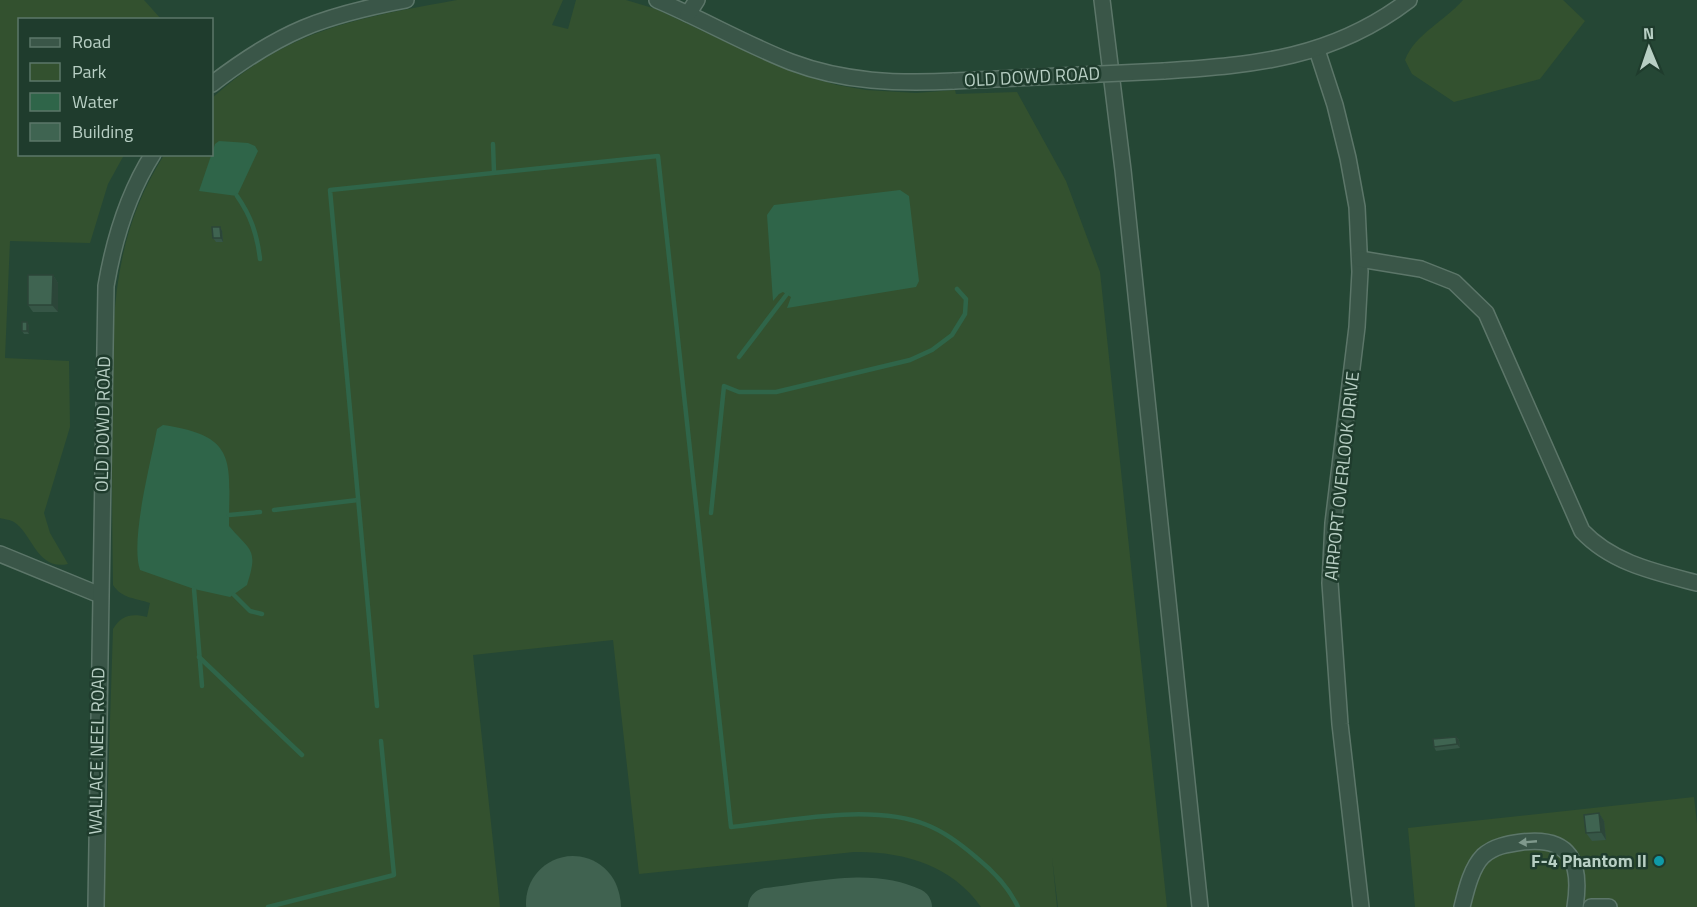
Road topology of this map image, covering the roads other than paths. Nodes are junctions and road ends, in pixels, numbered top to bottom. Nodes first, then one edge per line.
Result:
1 (406, 0) edge
2 (657, 0) edge
3 (697, 0) edge
4 (1102, 0) edge
5 (1409, 0) edge
6 (688, 14) junction
7 (1317, 50) junction
8 (213, 83) edge
9 (152, 156) edge
10 (1360, 259) junction
11 (0, 554) edge
12 (1697, 583) edge
13 (100, 595) junction
14 (96, 907) edge
15 (1200, 907) edge
16 (1361, 907) edge
17 (1462, 907) edge
18 (1575, 907) edge
19 (1591, 907) edge
20 (1609, 907) edge

1 - 8 street
2 - 6 street, OLD DOWD ROAD
3 - 6 street
4 - 15 street
5 - 7 street, OLD DOWD ROAD
6 - 7 street, OLD DOWD ROAD, bridge
7 - 10 street, AIRPORT OVERLOOK DRIVE
9 - 13 street, OLD DOWD ROAD
10 - 12 street
10 - 16 street, AIRPORT OVERLOOK DRIVE
11 - 13 street
13 - 14 street, WALLACE NEEL ROAD
18 -> 17 street
19 - 20 street

